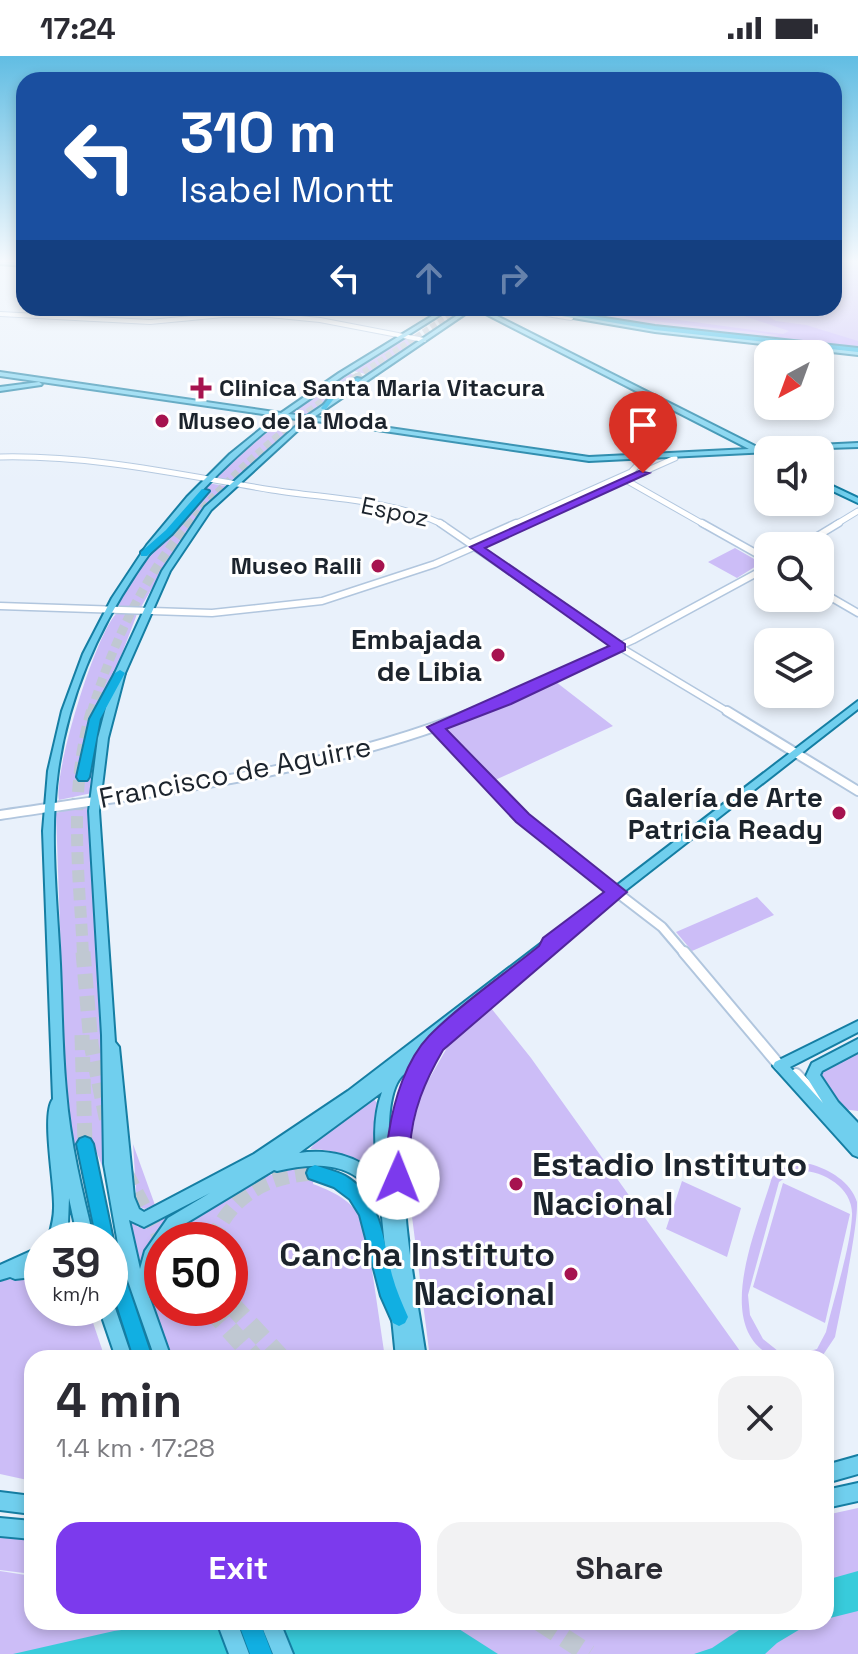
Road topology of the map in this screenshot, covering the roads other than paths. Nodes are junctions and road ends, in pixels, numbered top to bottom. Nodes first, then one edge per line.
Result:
1 (404, 336) joint
2 (430, 336) edge
3 (529, 336) edge
4 (709, 336) edge
5 (722, 336) edge
6 (424, 340) junction
7 (739, 341) dead end
8 (754, 341) edge
9 (754, 342) edge
10 (834, 349) edge
11 (858, 351) edge
12 (1, 376) edge
13 (34, 379) junction
14 (359, 379) tunnel mouth
15 (23, 380) junction
16 (45, 383) junction
17 (0, 388) edge
18 (324, 408) junction
19 (280, 416) junction
20 (306, 420) junction
21 (399, 434) junction
22 (422, 435) junction
23 (858, 446) edge
24 (754, 448) edge
25 (834, 448) edge
26 (834, 448) edge
27 (754, 454) edge
28 (754, 454) edge
29 (0, 457) edge
30 (675, 458) junction
31 (640, 462) junction
32 (206, 479) junction
33 (623, 479) junction
34 (234, 483) junction
35 (834, 489) edge
36 (205, 491) dead end
37 (576, 497) junction
38 (583, 500) junction
39 (858, 501) edge
40 (858, 511) edge
41 (824, 532) edge
42 (474, 545) junction
43 (144, 554) junction
44 (754, 554) edge
45 (754, 573) edge
46 (834, 599) edge
47 (0, 606) edge
48 (109, 610) junction
49 (145, 611) junction
50 (858, 613) edge
51 (620, 647) junction
52 (120, 673) junction
53 (858, 704) edge
54 (435, 727) junction
55 (796, 753) junction
56 (83, 777) dead end
57 (858, 791) edge
58 (95, 800) junction
59 (49, 807) junction
60 (0, 815) edge
61 (618, 892) junction
62 (550, 944) junction
63 (858, 1026) edge
64 (108, 1035) junction
65 (435, 1043) junction
66 (858, 1045) edge
67 (407, 1053) junction
68 (783, 1064) junction
69 (394, 1076) junction
70 (59, 1092) junction
71 (842, 1117) junction
72 (858, 1133) edge
73 (85, 1144) tunnel mouth
74 (858, 1150) edge
75 (262, 1170) junction
76 (315, 1173) tunnel mouth
77 (387, 1210) junction
78 (61, 1222) edge
79 (82, 1222) edge
80 (101, 1222) edge
81 (24, 1263) edge
82 (6, 1272) edge
83 (0, 1283) edge
84 (143, 1304) junction
85 (128, 1312) edge
86 (399, 1317) junction
87 (108, 1326) edge
88 (113, 1326) edge
89 (121, 1350) edge
90 (121, 1350) edge
91 (140, 1350) edge
92 (160, 1350) edge
93 (403, 1350) edge
94 (417, 1350) edge
95 (858, 1465) edge
96 (834, 1472) edge
97 (858, 1492) edge
98 (834, 1497) edge
99 (0, 1501) edge
100 (24, 1504) edge
101 (0, 1527) edge
102 (24, 1529) edge
103 (230, 1630) edge
104 (252, 1630) edge
105 (273, 1630) edge
106 (239, 1654) edge
107 (261, 1654) edge
108 (283, 1654) edge

1 - 6 street
1 - 19 main road
2 - 6 main road
3 - 24 main road
4 - 8 main road
5 - 11 highway
6 - 18 main road
7 - 9 main road
10 - 11 main road
12 - 13 main road
12 - 15 main road
13 - 15 main road
13 - 19 main road
14 - 18 highway
15 - 16 main road
15 - 17 main road
16 - 17 main road
16 - 19 main road
18 - 20 main road
19 - 20 main road
19 - 32 main road
20 - 21 main road
20 - 22 main road
20 - 34 main road
21 - 22 main road
21 - 31 main road
22 - 31 main road
23 - 25 main road
23 - 26 main road
27 - 30 main road
28 - 31 main road
29 - 32 street, Espoz
30 - 31 main road
30 - 33 street
31 - 33 street
32 - 34 street, Espoz
32 - 43 main road
33 - 37 street
33 - 38 street
33 - 44 street
34 - 42 street, Espoz
34 - 49 main road
35 - 39 main road
36 - 43 highway
37 - 38 street
37 - 42 street
38 - 42 street
40 - 41 street
42 - 49 street
42 - 51 street, Espoz
43 - 48 main road
45 - 51 street, Francisco de Aguirre
46 - 50 street
47 - 48 street
48 - 49 street
48 - 59 main road
49 - 52 main road
51 - 54 street, Francisco de Aguirre
51 - 55 street, Espoz
52 - 56 highway
52 - 58 main road
53 - 55 main road
54 - 58 street, Francisco de Aguirre
54 - 61 street
55 - 57 street, Espoz
55 - 61 main road
58 - 59 street, Francisco de Aguirre
58 - 64 main road
59 - 60 street, Francisco de Aguirre
59 - 70 main road
61 - 62 main road
61 - 68 street
62 - 65 main road
62 - 67 main road
63 - 68 main road
64 - 67 main road
64 - 84 main road
65 - 69 main road
65 - 94 main road
66 - 71 main road
67 - 69 main road
68 - 71 street
68 - 74 main road
69 - 75 main road
69 - 77 main road
70 - 78 main road
70 - 79 main road
71 - 72 main road
73 - 80 highway
75 - 77 main road
75 - 84 main road
76 - 86 highway
77 - 86 main road
81 - 82 main road
82 - 83 main road
84 - 92 main road
85 - 91 highway
86 - 93 main road
87 - 89 main road
88 - 90 main road
95 - 96 main road
97 - 98 main road
99 - 100 main road
101 - 102 main road
103 - 106 main road
104 - 107 highway
105 - 108 main road

